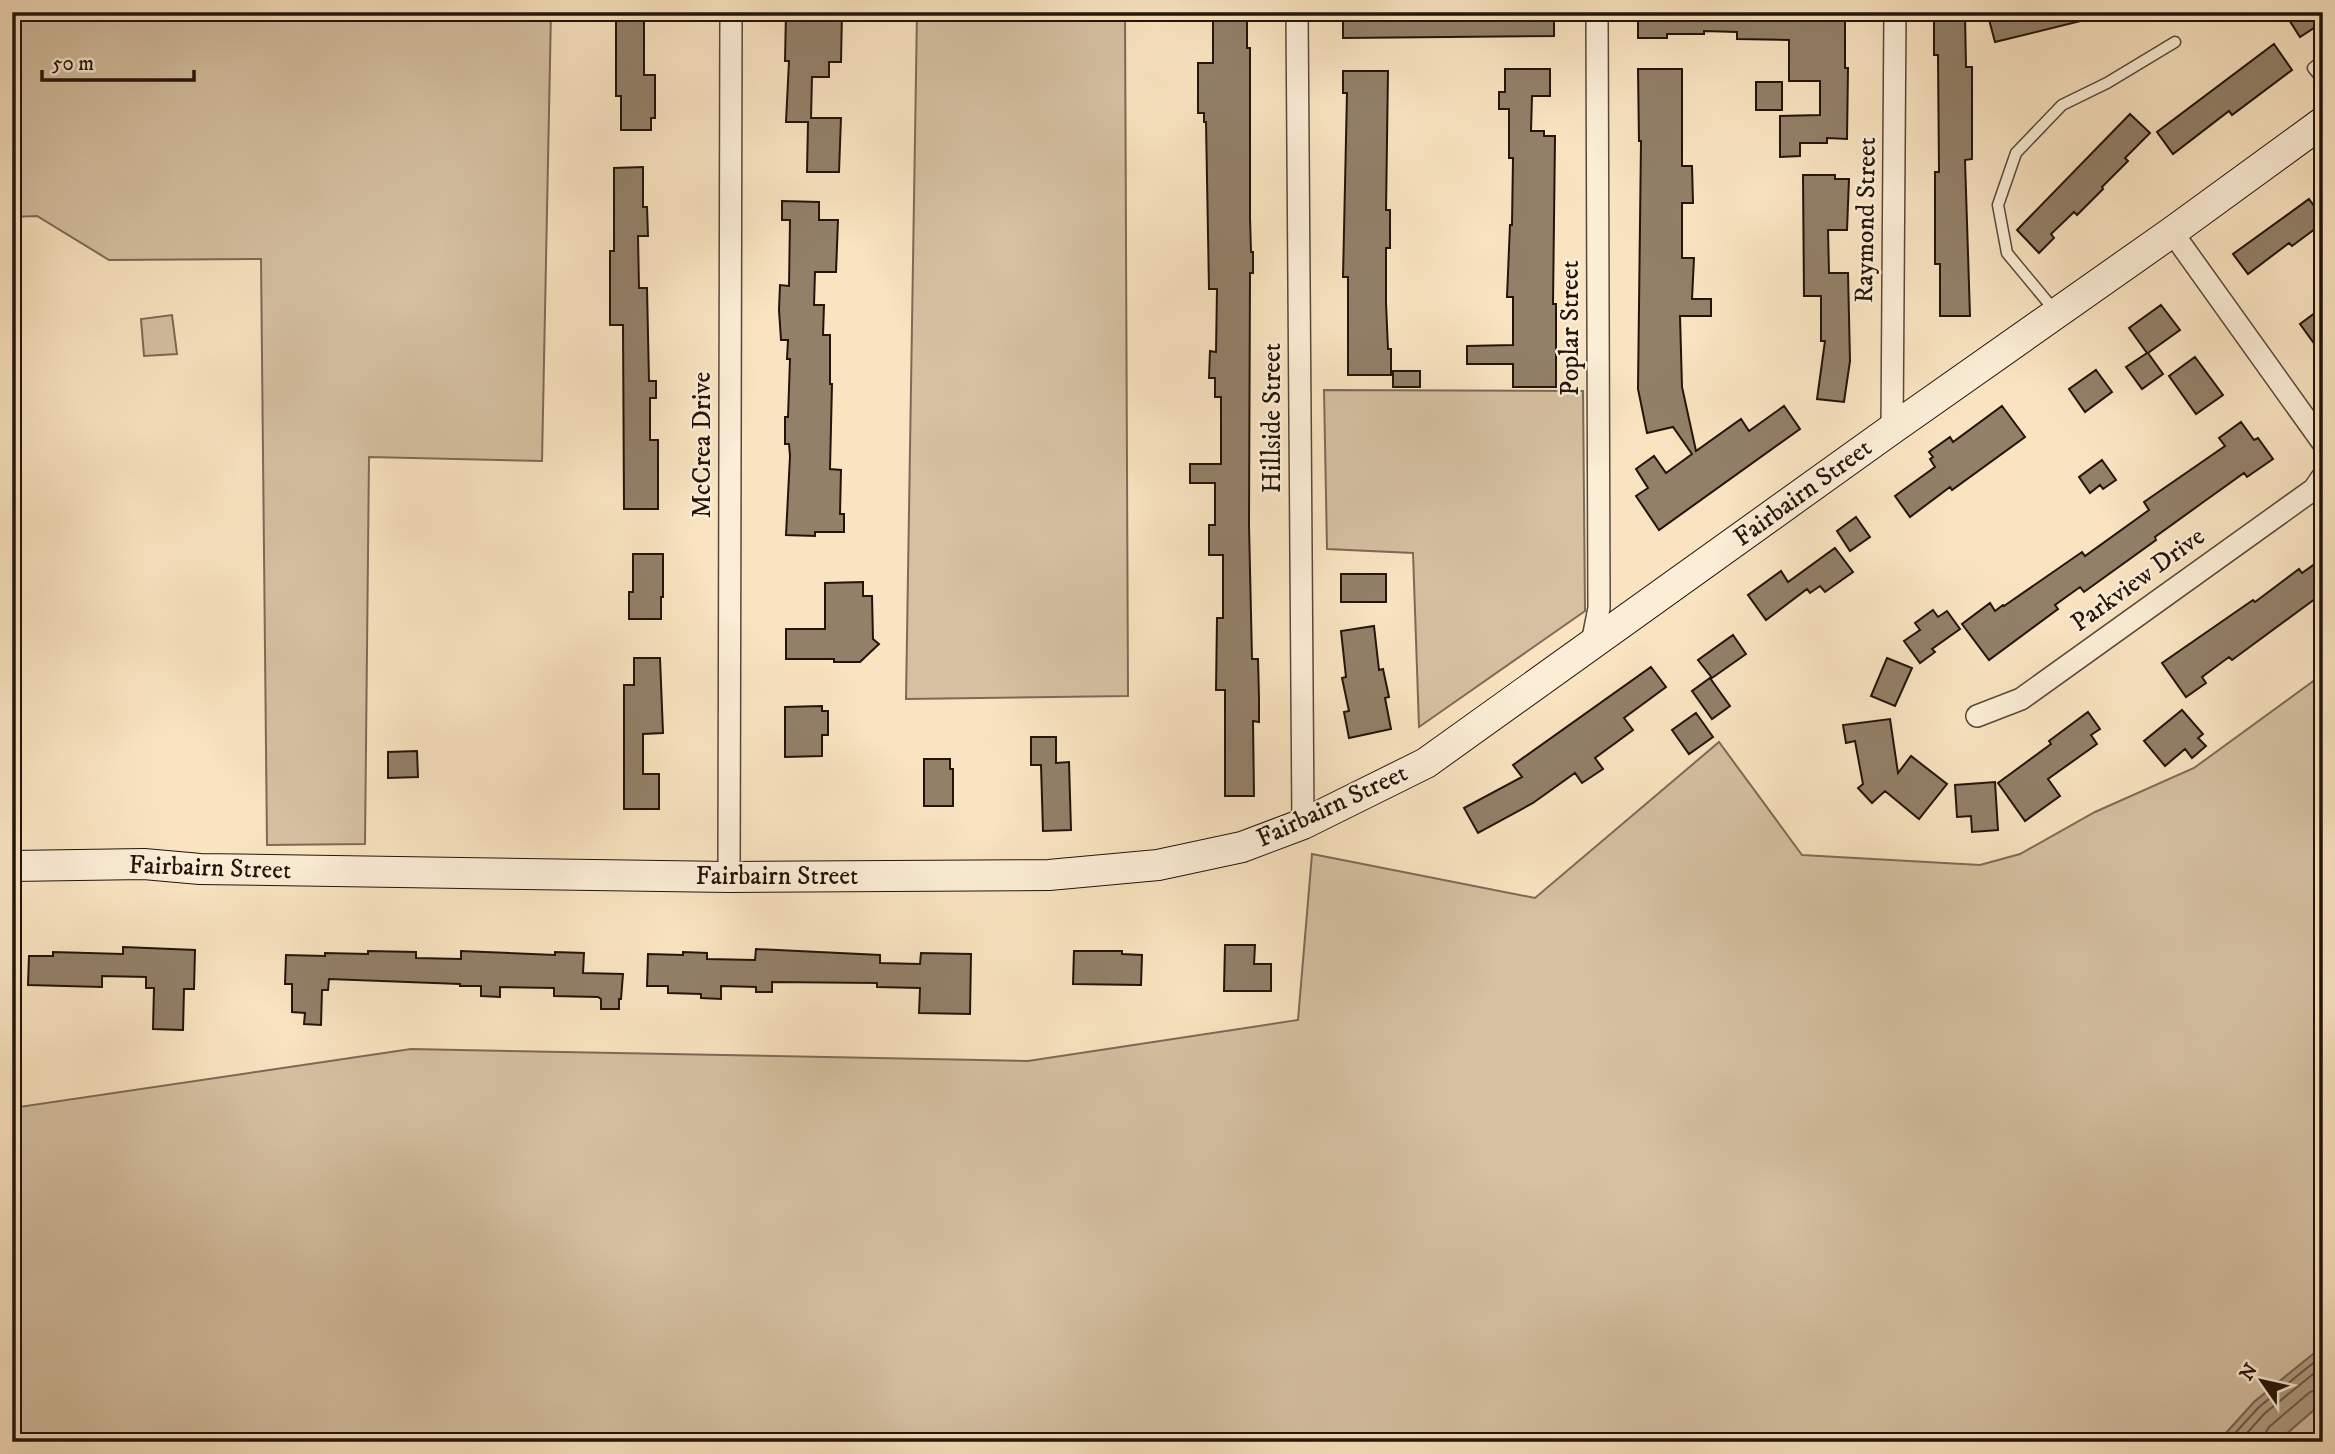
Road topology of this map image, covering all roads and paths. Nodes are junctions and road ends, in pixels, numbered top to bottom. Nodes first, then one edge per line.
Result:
1 (731, 12) edge
2 (1297, 12) edge
3 (1597, 12) edge
4 (1895, 12) edge
5 (2175, 42) dead end
6 (2323, 60) edge
7 (2323, 80) edge
8 (2323, 122) edge
9 (2172, 232) junction
10 (2057, 313) junction
11 (1892, 429) junction
12 (2323, 443) edge
13 (2323, 476) edge
14 (1592, 643) junction
15 (1977, 716) dead end
16 (1303, 824) junction
17 (12, 866) edge
18 (729, 877) junction

1 - 18 street, McCrea Drive
2 - 16 street, Hillside Street
3 - 14 street, Poplar Street
4 - 11 street, Raymond Street
5 - 10 lane
6 - 7 lane
8 - 9 main road, Fairbairn Street
9 - 10 main road, Fairbairn Street
9 - 12 street
10 - 11 main road, Fairbairn Street
11 - 14 main road, Fairbairn Street
13 - 15 street, Parkview Drive
14 - 16 main road, Fairbairn Street
16 - 18 main road, Fairbairn Street
17 - 18 main road, Fairbairn Street

